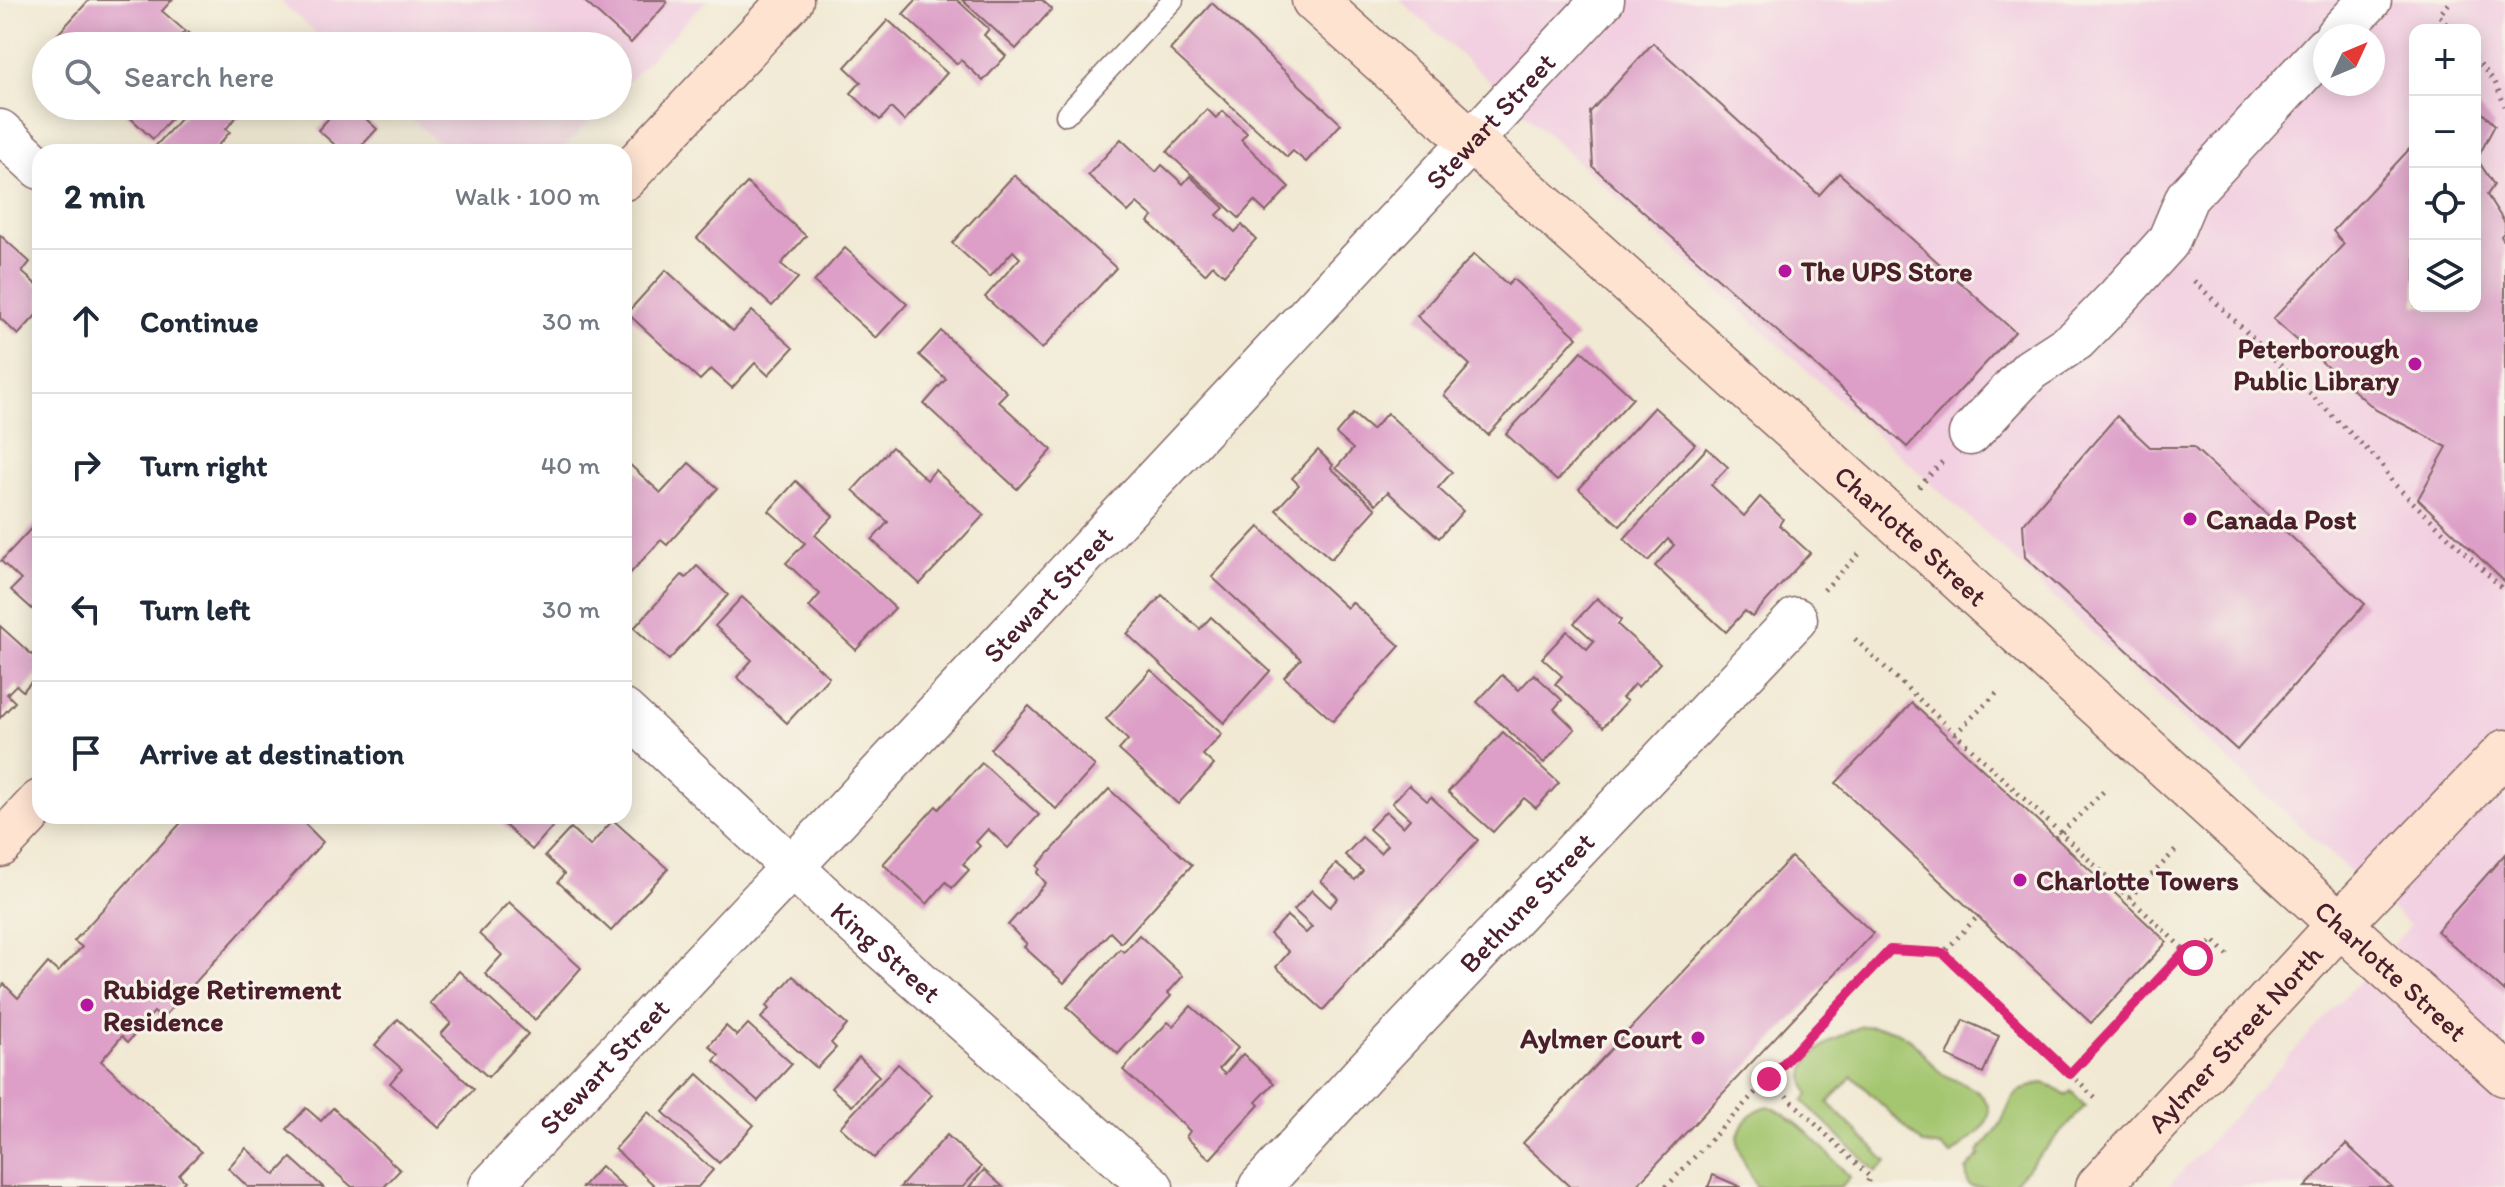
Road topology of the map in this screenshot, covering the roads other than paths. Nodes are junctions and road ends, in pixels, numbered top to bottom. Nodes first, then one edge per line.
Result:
1 (791, 0) edge
2 (1173, 0) edge
3 (1314, 0) edge
4 (1603, 0) edge
5 (2370, 0) edge
6 (2347, 24) edge
7 (2313, 61) edge
8 (1066, 115) dead end
9 (0, 131) edge
10 (1470, 141) junction
11 (32, 161) edge
12 (632, 169) edge
13 (1970, 434) dead end
14 (1796, 619) dead end
15 (632, 718) edge
16 (2505, 752) edge
17 (32, 811) edge
18 (0, 845) edge
19 (793, 867) junction
20 (2340, 924) junction
21 (2505, 1074) edge
22 (490, 1187) edge
23 (1152, 1187) edge
24 (1260, 1187) edge
25 (2098, 1187) edge

1 - 12 main road
2 - 8 lane
3 - 10 main road, Charlotte Street
4 - 10 street, Stewart Street
5 - 6 street
7 - 13 street
9 - 11 street
10 - 19 street, Stewart Street
10 - 20 main road, Charlotte Street
14 - 24 street, Bethune Street
15 - 19 street, King Street
16 - 20 main road, Aylmer Street North
17 - 18 main road
19 - 22 street, Stewart Street
19 - 23 street, King Street
20 - 21 main road, Charlotte Street
20 - 25 main road, Aylmer Street North

